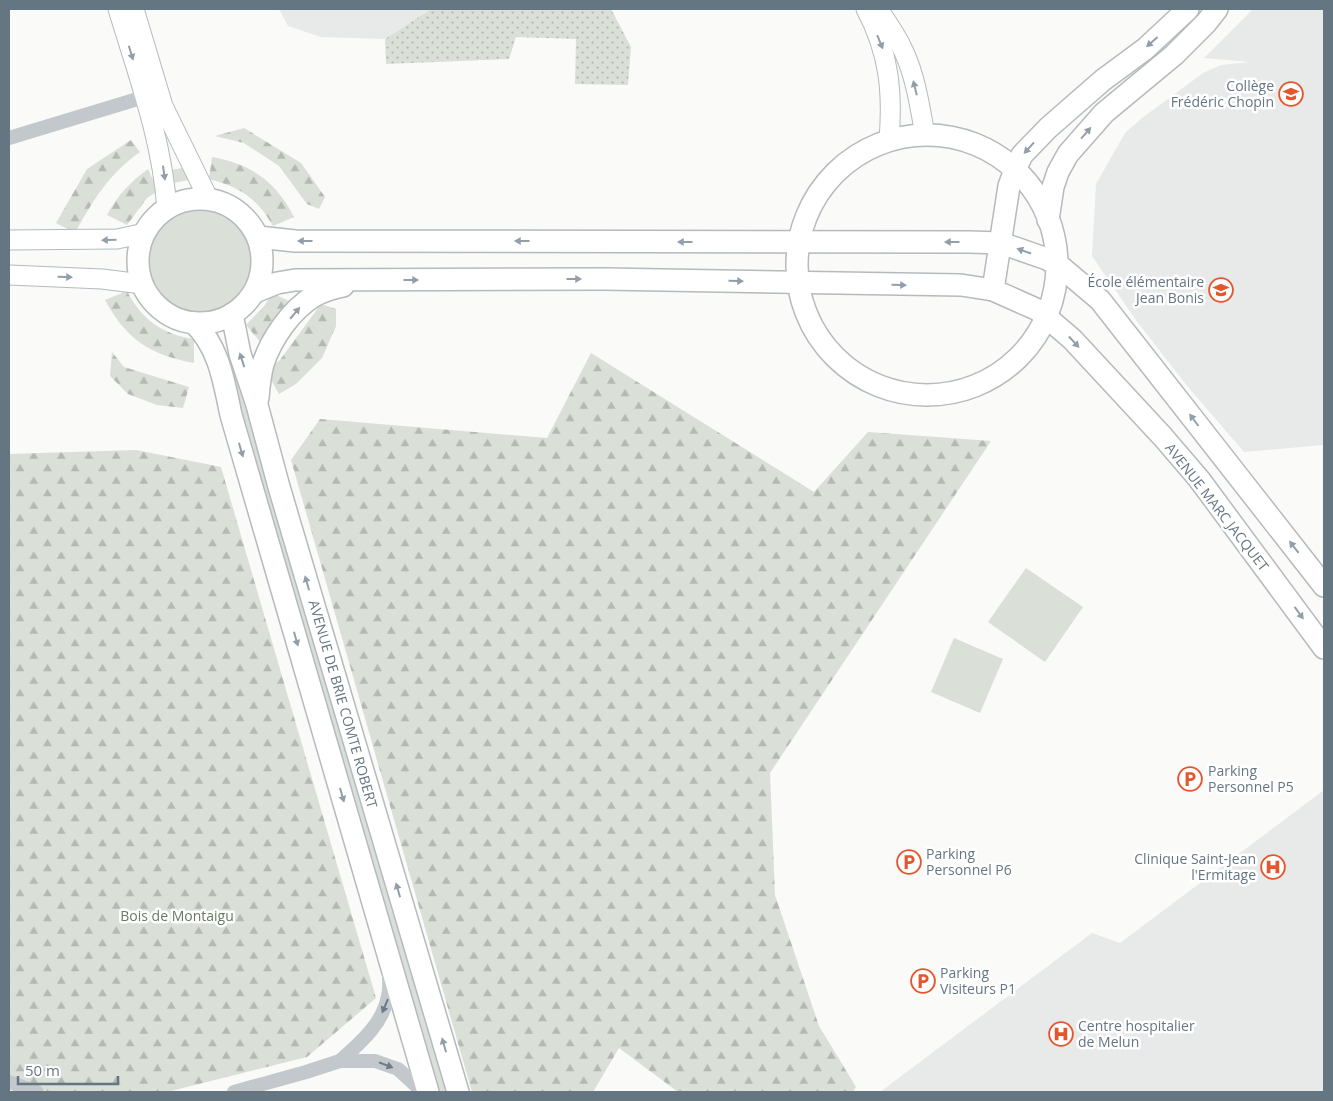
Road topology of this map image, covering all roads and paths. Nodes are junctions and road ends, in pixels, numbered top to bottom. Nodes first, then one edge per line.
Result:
1 (118, 9) edge
2 (134, 9) edge
3 (866, 9) edge
4 (878, 9) edge
5 (1188, 9) edge
6 (1216, 9) edge
7 (152, 95) junction
8 (926, 135) junction
9 (9, 138) edge
10 (889, 140) junction
11 (209, 200) junction
12 (167, 209) junction
13 (145, 232) junction
14 (258, 237) junction
15 (9, 240) edge
16 (1001, 243) junction
17 (1047, 259) junction
18 (9, 275) edge
19 (362, 280) junction
20 (142, 284) junction
21 (993, 290) junction
22 (255, 292) junction
23 (1038, 310) junction
24 (232, 314) junction
25 (194, 323) junction
26 (257, 405) junction
27 (1324, 586) edge
28 (1324, 648) edge
29 (389, 958) junction
30 (340, 1061) junction
31 (9, 1082) edge
32 (37, 1092) edge
33 (234, 1092) edge
34 (423, 1092) edge
35 (428, 1092) edge
36 (458, 1092) edge

1 -> 7 main road
2 - 7 main road
3 -> 10 main road
8 -> 4 main road
5 -> 16 main road
17 -> 6 main road
7 - 9 street
7 - 11 main road
7 -> 12 main road
8 - 10 main road
8 - 10 main road
11 - 12 main road
11 - 14 main road
12 - 13 main road
13 -> 15 main road
13 - 20 main road
16 -> 14 main road
14 - 22 main road
17 -> 16 main road
16 - 21 main road
17 - 23 main road
27 -> 17 main road
18 -> 20 main road
19 -> 21 main road, AVENUE MARC JACQUET
19 - 22 main road, AVENUE MARC JACQUET
26 -> 19 main road
20 - 25 main road
21 - 23 main road, AVENUE MARC JACQUET
22 - 24 main road
23 -> 28 main road, AVENUE MARC JACQUET
24 - 25 main road
26 -> 24 main road, AVENUE DE BRIE COMTE ROBERT
25 -> 29 main road, AVENUE DE BRIE COMTE ROBERT
36 -> 26 main road, AVENUE DE BRIE COMTE ROBERT
29 -> 30 street
29 - 35 main road, AVENUE DE BRIE COMTE ROBERT
30 - 33 street
30 -> 34 street
31 - 32 street

